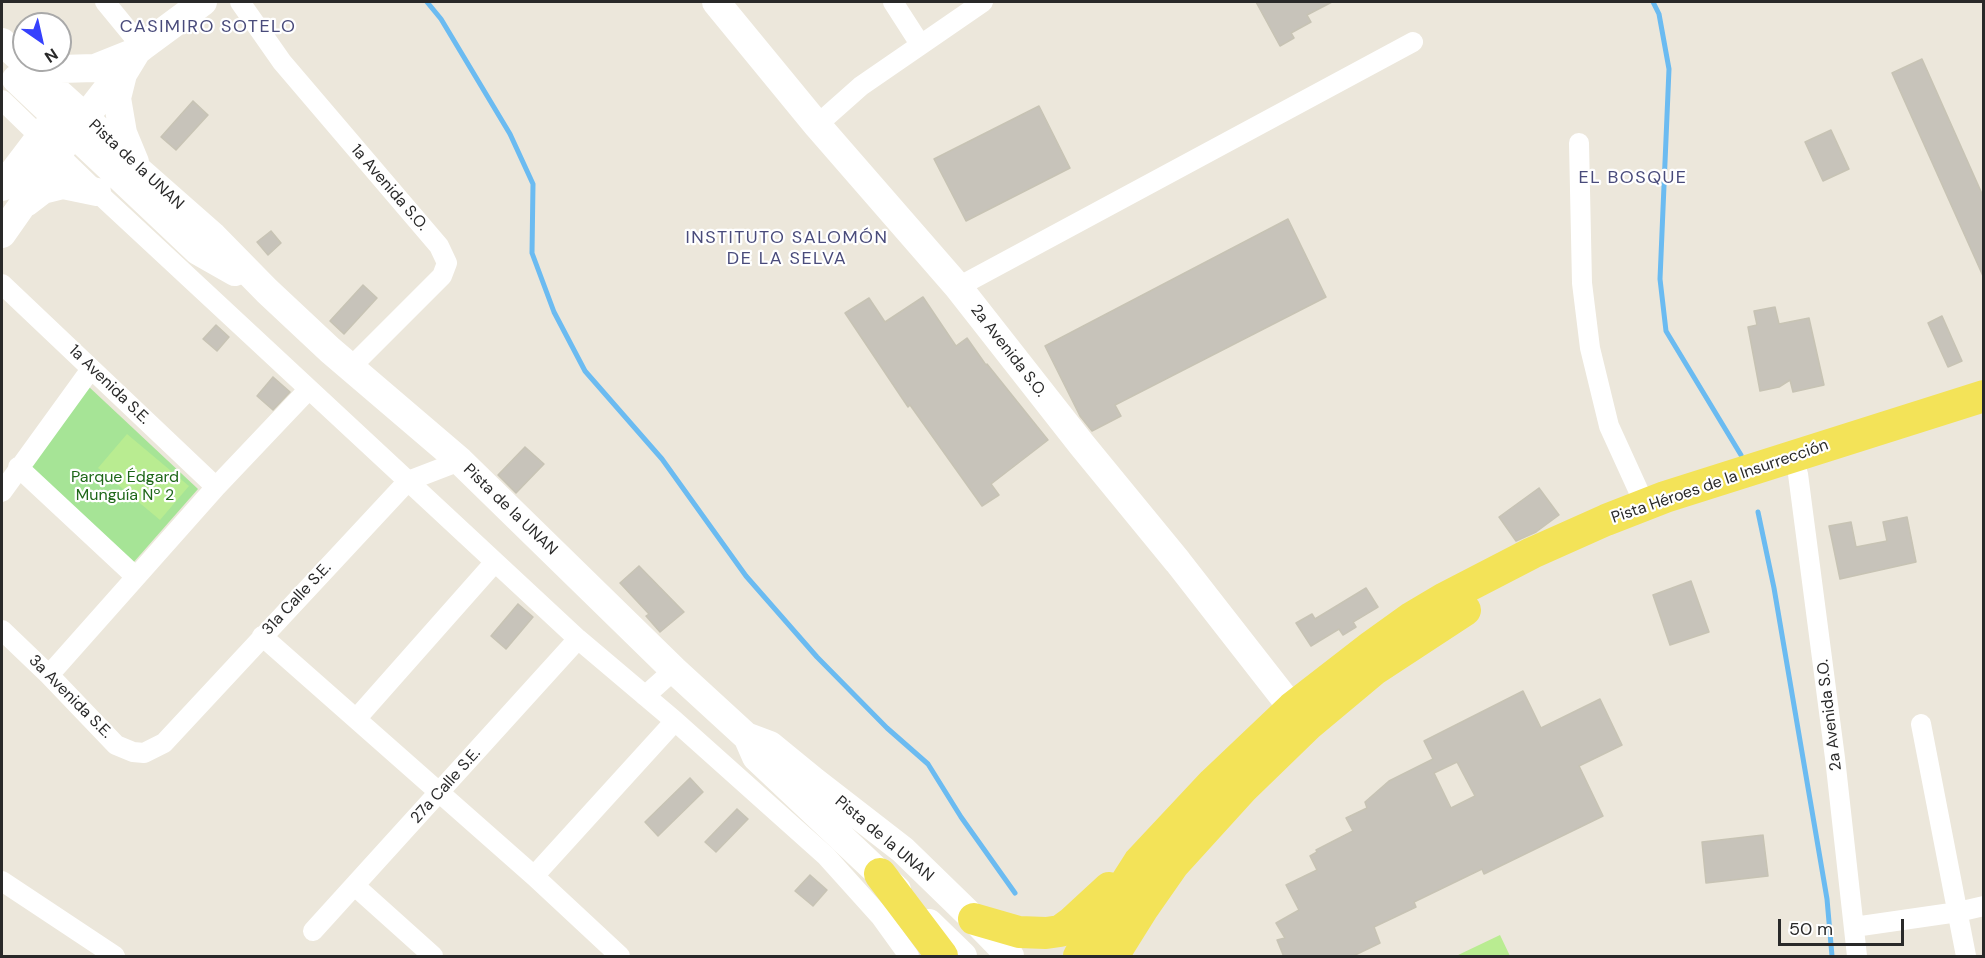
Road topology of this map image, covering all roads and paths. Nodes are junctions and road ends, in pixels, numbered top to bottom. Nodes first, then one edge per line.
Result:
1 (105, 2) edge
2 (203, 2) edge
3 (240, 2) edge
4 (716, 2) edge
5 (893, 2) edge
6 (983, 2) edge
7 (2, 42) edge
8 (1413, 42) dead end
9 (920, 44) junction
10 (139, 49) junction
11 (12, 62) edge
12 (72, 69) edge
13 (19, 72) edge
14 (2, 100) edge
15 (817, 125) junction
16 (63, 127) junction
17 (1579, 142) dead end
18 (138, 170) junction
19 (97, 192) junction
20 (10, 197) edge
21 (2, 234) edge
22 (2, 284) edge
23 (958, 287) junction
24 (267, 291) junction
25 (350, 368) junction
26 (91, 369) junction
27 (309, 389) junction
28 (1983, 396) edge
29 (1983, 413) edge
30 (460, 461) junction
31 (18, 467) junction
32 (1798, 474) junction
33 (408, 481) junction
34 (216, 487) junction
35 (2, 492) edge
36 (1645, 505) junction
37 (495, 562) junction
38 (136, 577) junction
39 (2, 630) edge
40 (262, 636) junction
41 (579, 639) junction
42 (674, 670) junction
43 (49, 675) junction
44 (645, 696) junction
45 (1292, 708) junction
46 (356, 719) junction
47 (675, 721) junction
48 (1921, 724) dead end
49 (746, 736) junction
50 (144, 753) joint
51 (440, 793) junction
52 (1139, 862) junction
53 (880, 874) junction
54 (534, 876) junction
55 (2, 881) edge
56 (355, 886) junction
57 (1983, 906) edge
58 (1143, 909) junction
59 (1958, 912) junction
60 (974, 919) junction
61 (1854, 927) junction
62 (313, 931) dead end
63 (115, 957) edge
64 (433, 957) edge
65 (620, 957) edge
66 (909, 957) edge
67 (942, 957) edge
68 (963, 957) edge
69 (1010, 957) edge
70 (1079, 957) edge
71 (1113, 957) edge
72 (1122, 957) edge
73 (1857, 957) edge
74 (1966, 957) edge

1 - 10 street
2 - 10 main road
3 - 25 street, 1a Avenida S.O.
4 - 15 main road, 2a Avenida S.O.
5 - 9 street
6 - 9 street
7 - 11 main road, Pista de la UNAN
8 - 23 street
9 - 15 street
10 - 12 main road
10 - 16 main road
10 - 18 main road
13 - 16 main road, Pista de la UNAN
14 - 16 street
15 - 23 main road, 2a Avenida S.O.
16 - 18 main road, Pista de la UNAN
16 - 19 street
16 - 20 main road
16 - 24 main road, Pista de la UNAN
17 - 36 street
18 - 24 main road, Pista de la UNAN
19 - 20 main road
19 - 27 street
20 - 21 main road
22 - 26 street, 1a Avenida S.E.
23 - 45 main road, 2a Avenida S.O.
24 - 25 main road, Pista de la UNAN
25 - 30 main road, Pista de la UNAN
26 - 31 street
26 - 34 street, 1a Avenida S.E.
27 - 33 street
27 - 34 street
28 - 36 main road, Pista Héroes de la Insurrección
29 - 32 main road, Pista Héroes de la Insurrección
30 - 33 street, 31a Calle S.E.
30 - 42 main road, Pista de la UNAN
31 - 35 street
31 - 38 street
32 - 58 main road, Pista Héroes de la Insurrección
32 - 61 street, 2a Avenida S.O.
33 - 37 street
33 - 40 street, 31a Calle S.E.
34 - 38 street
36 - 45 main road, Pista Héroes de la Insurrección
37 - 41 street
37 - 46 street
38 - 43 street
39 - 43 street, 3a Avenida S.E.
40 - 46 street
40 - 50 street, 31a Calle S.E.
41 - 44 street
41 - 51 street, 27a Calle S.E.
42 - 44 street
42 - 49 main road, Pista de la UNAN
43 - 50 street, 3a Avenida S.E.
44 - 47 street
45 - 52 main road, Pista Héroes de la Insurrección
46 - 51 street
47 - 54 street
47 - 66 street
48 - 59 street
49 - 53 main road, Pista de la UNAN
49 - 60 main road, Pista de la UNAN
51 - 54 street
51 - 56 street, 27a Calle S.E.
52 - 60 main road
52 - 70 main road, Pista Héroes de la Insurrección
53 - 67 main road
53 - 68 main road, Pista de la UNAN
54 - 65 street
55 - 63 street
56 - 62 street, 27a Calle S.E.
56 - 64 street
57 - 59 street
58 - 71 main road, Pista Héroes de la Insurrección
58 - 72 main road
59 - 61 street
59 - 74 street
60 - 69 main road, Pista de la UNAN
61 - 73 street, 2a Avenida S.O.

